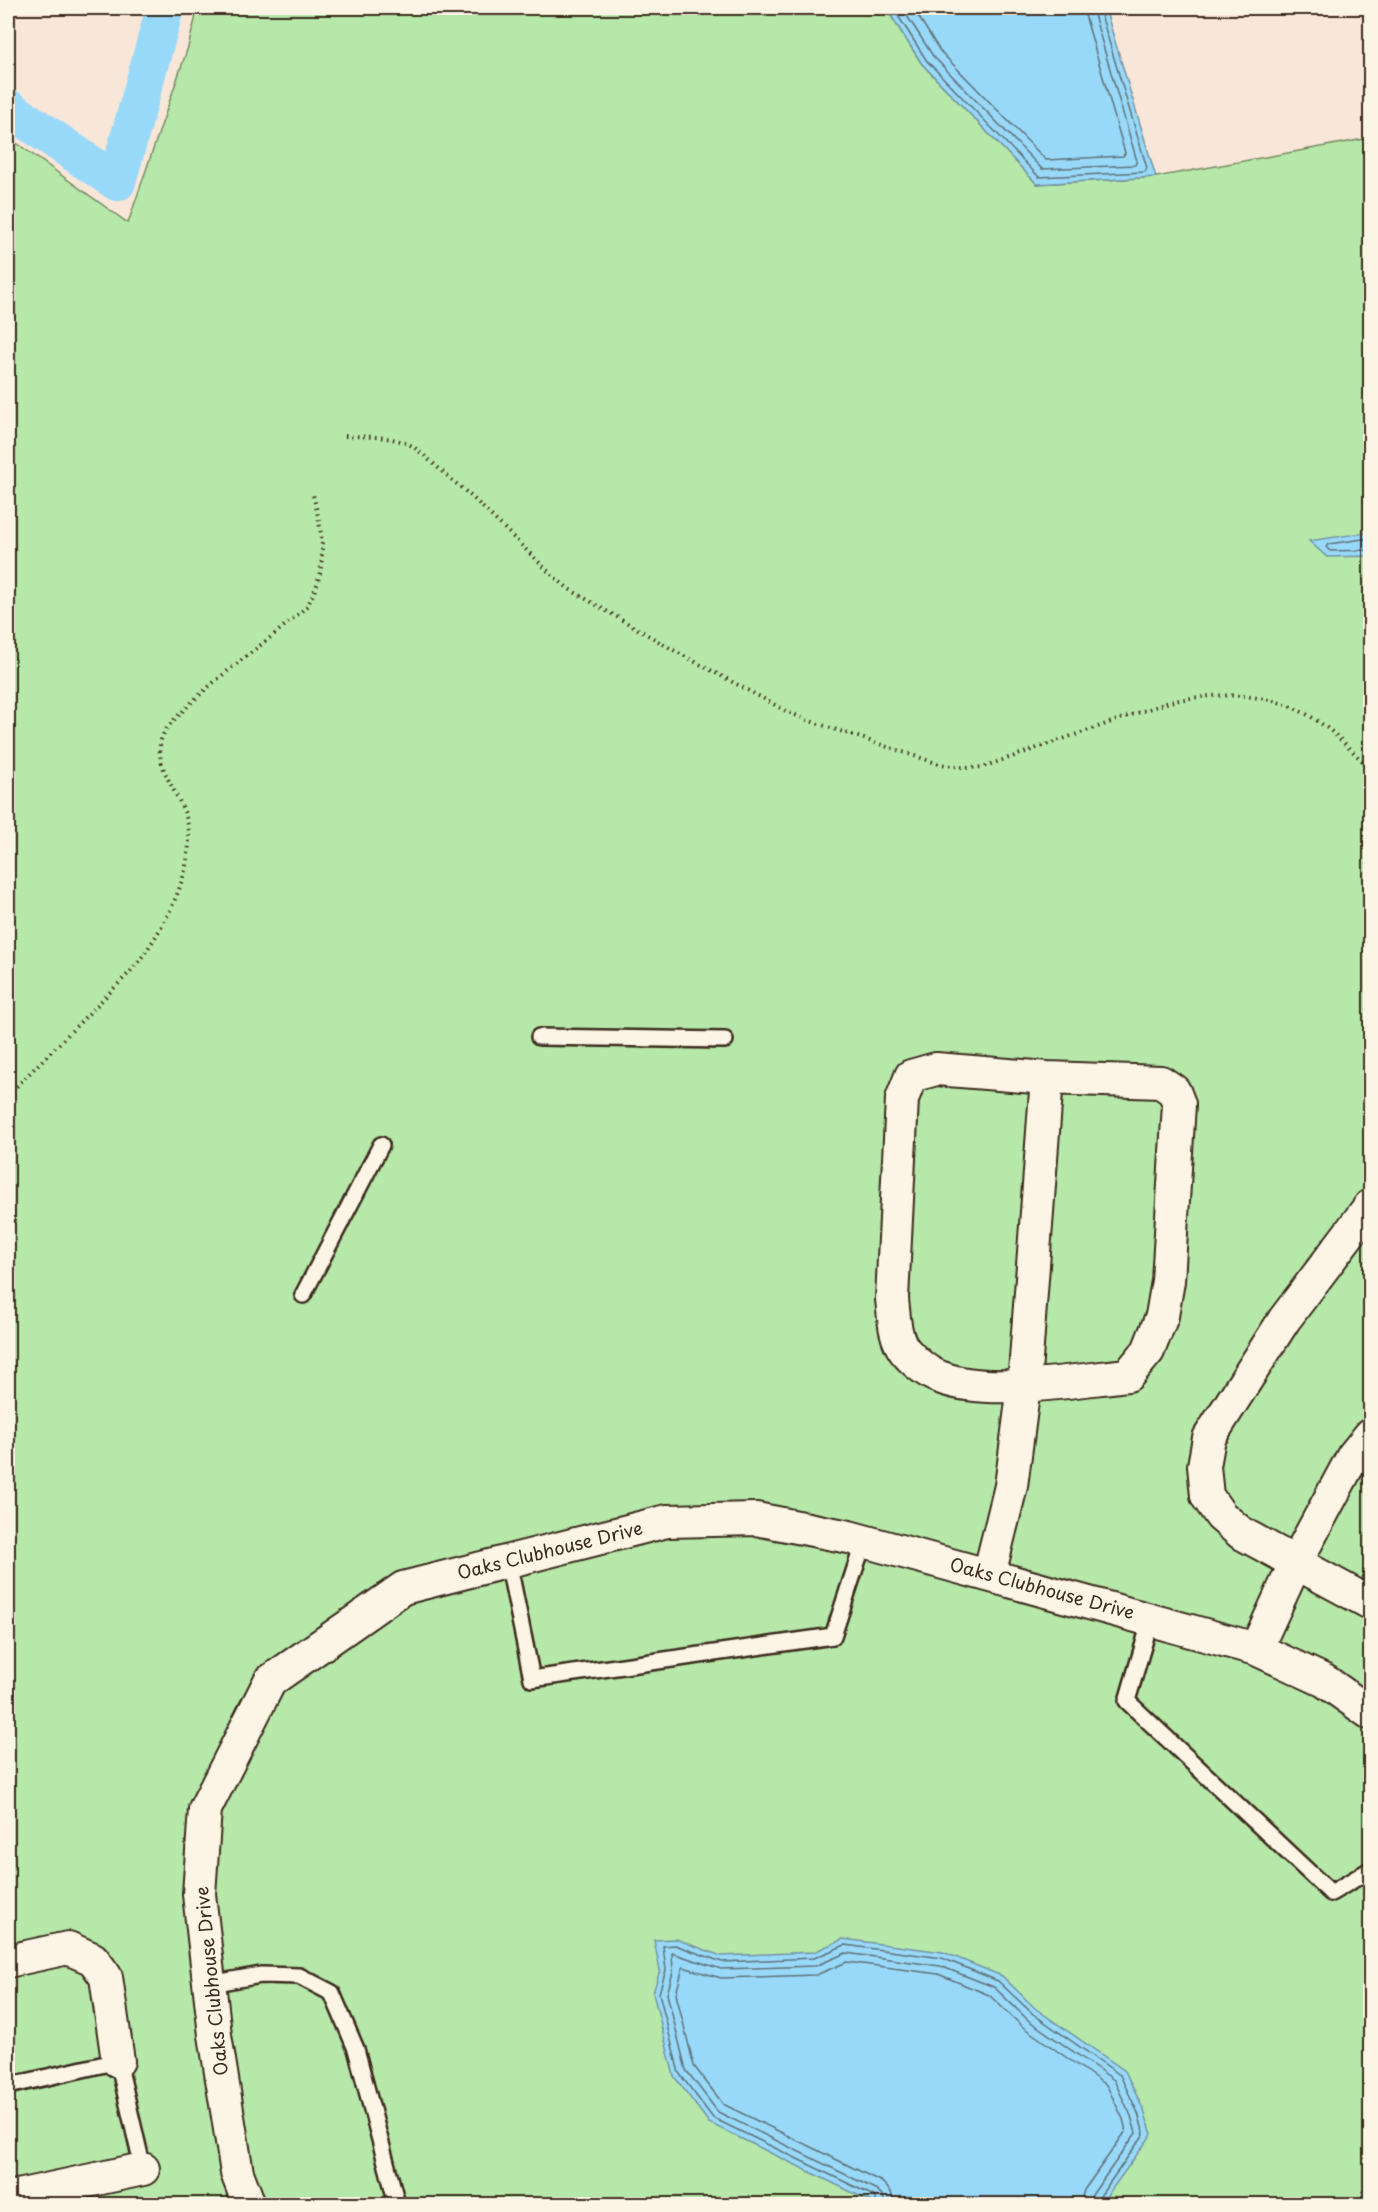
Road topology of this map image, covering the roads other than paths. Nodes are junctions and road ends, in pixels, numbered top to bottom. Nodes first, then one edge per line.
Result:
1 (539, 1037) dead end
2 (725, 1040) dead end
3 (1047, 1078) junction
4 (381, 1144) dead end
5 (1371, 1206) edge
6 (303, 1295) dead end
7 (1024, 1386) junction
8 (1371, 1435) edge
9 (864, 1541) junction
10 (508, 1561) junction
11 (1296, 1562) junction
12 (989, 1575) junction
13 (1371, 1603) edge
14 (1151, 1619) junction
15 (1256, 1649) junction
16 (1371, 1713) edge
17 (1371, 1870) edge
18 (8, 1961) edge
19 (210, 1984) junction
20 (118, 2061) junction
21 (8, 2086) edge
22 (143, 2169) joint
23 (8, 2198) edge
24 (249, 2205) edge
25 (397, 2205) edge

1 - 2 lane
3 - 7 street
3 - 7 street
3 - 7 street
4 - 6 lane
5 - 11 street
7 - 12 street
8 - 11 street
9 - 10 street, Oaks Clubhouse Drive
9 - 10 lane
9 - 12 street, Oaks Clubhouse Drive
10 - 19 street, Oaks Clubhouse Drive
11 - 13 street
11 - 15 street
12 - 14 street, Oaks Clubhouse Drive
14 - 15 street, Oaks Clubhouse Drive
14 - 17 lane
15 - 16 street, Oaks Clubhouse Drive
18 - 20 street
19 - 24 street, Oaks Clubhouse Drive
19 - 25 lane
20 - 21 lane
20 - 22 lane
22 - 23 street

